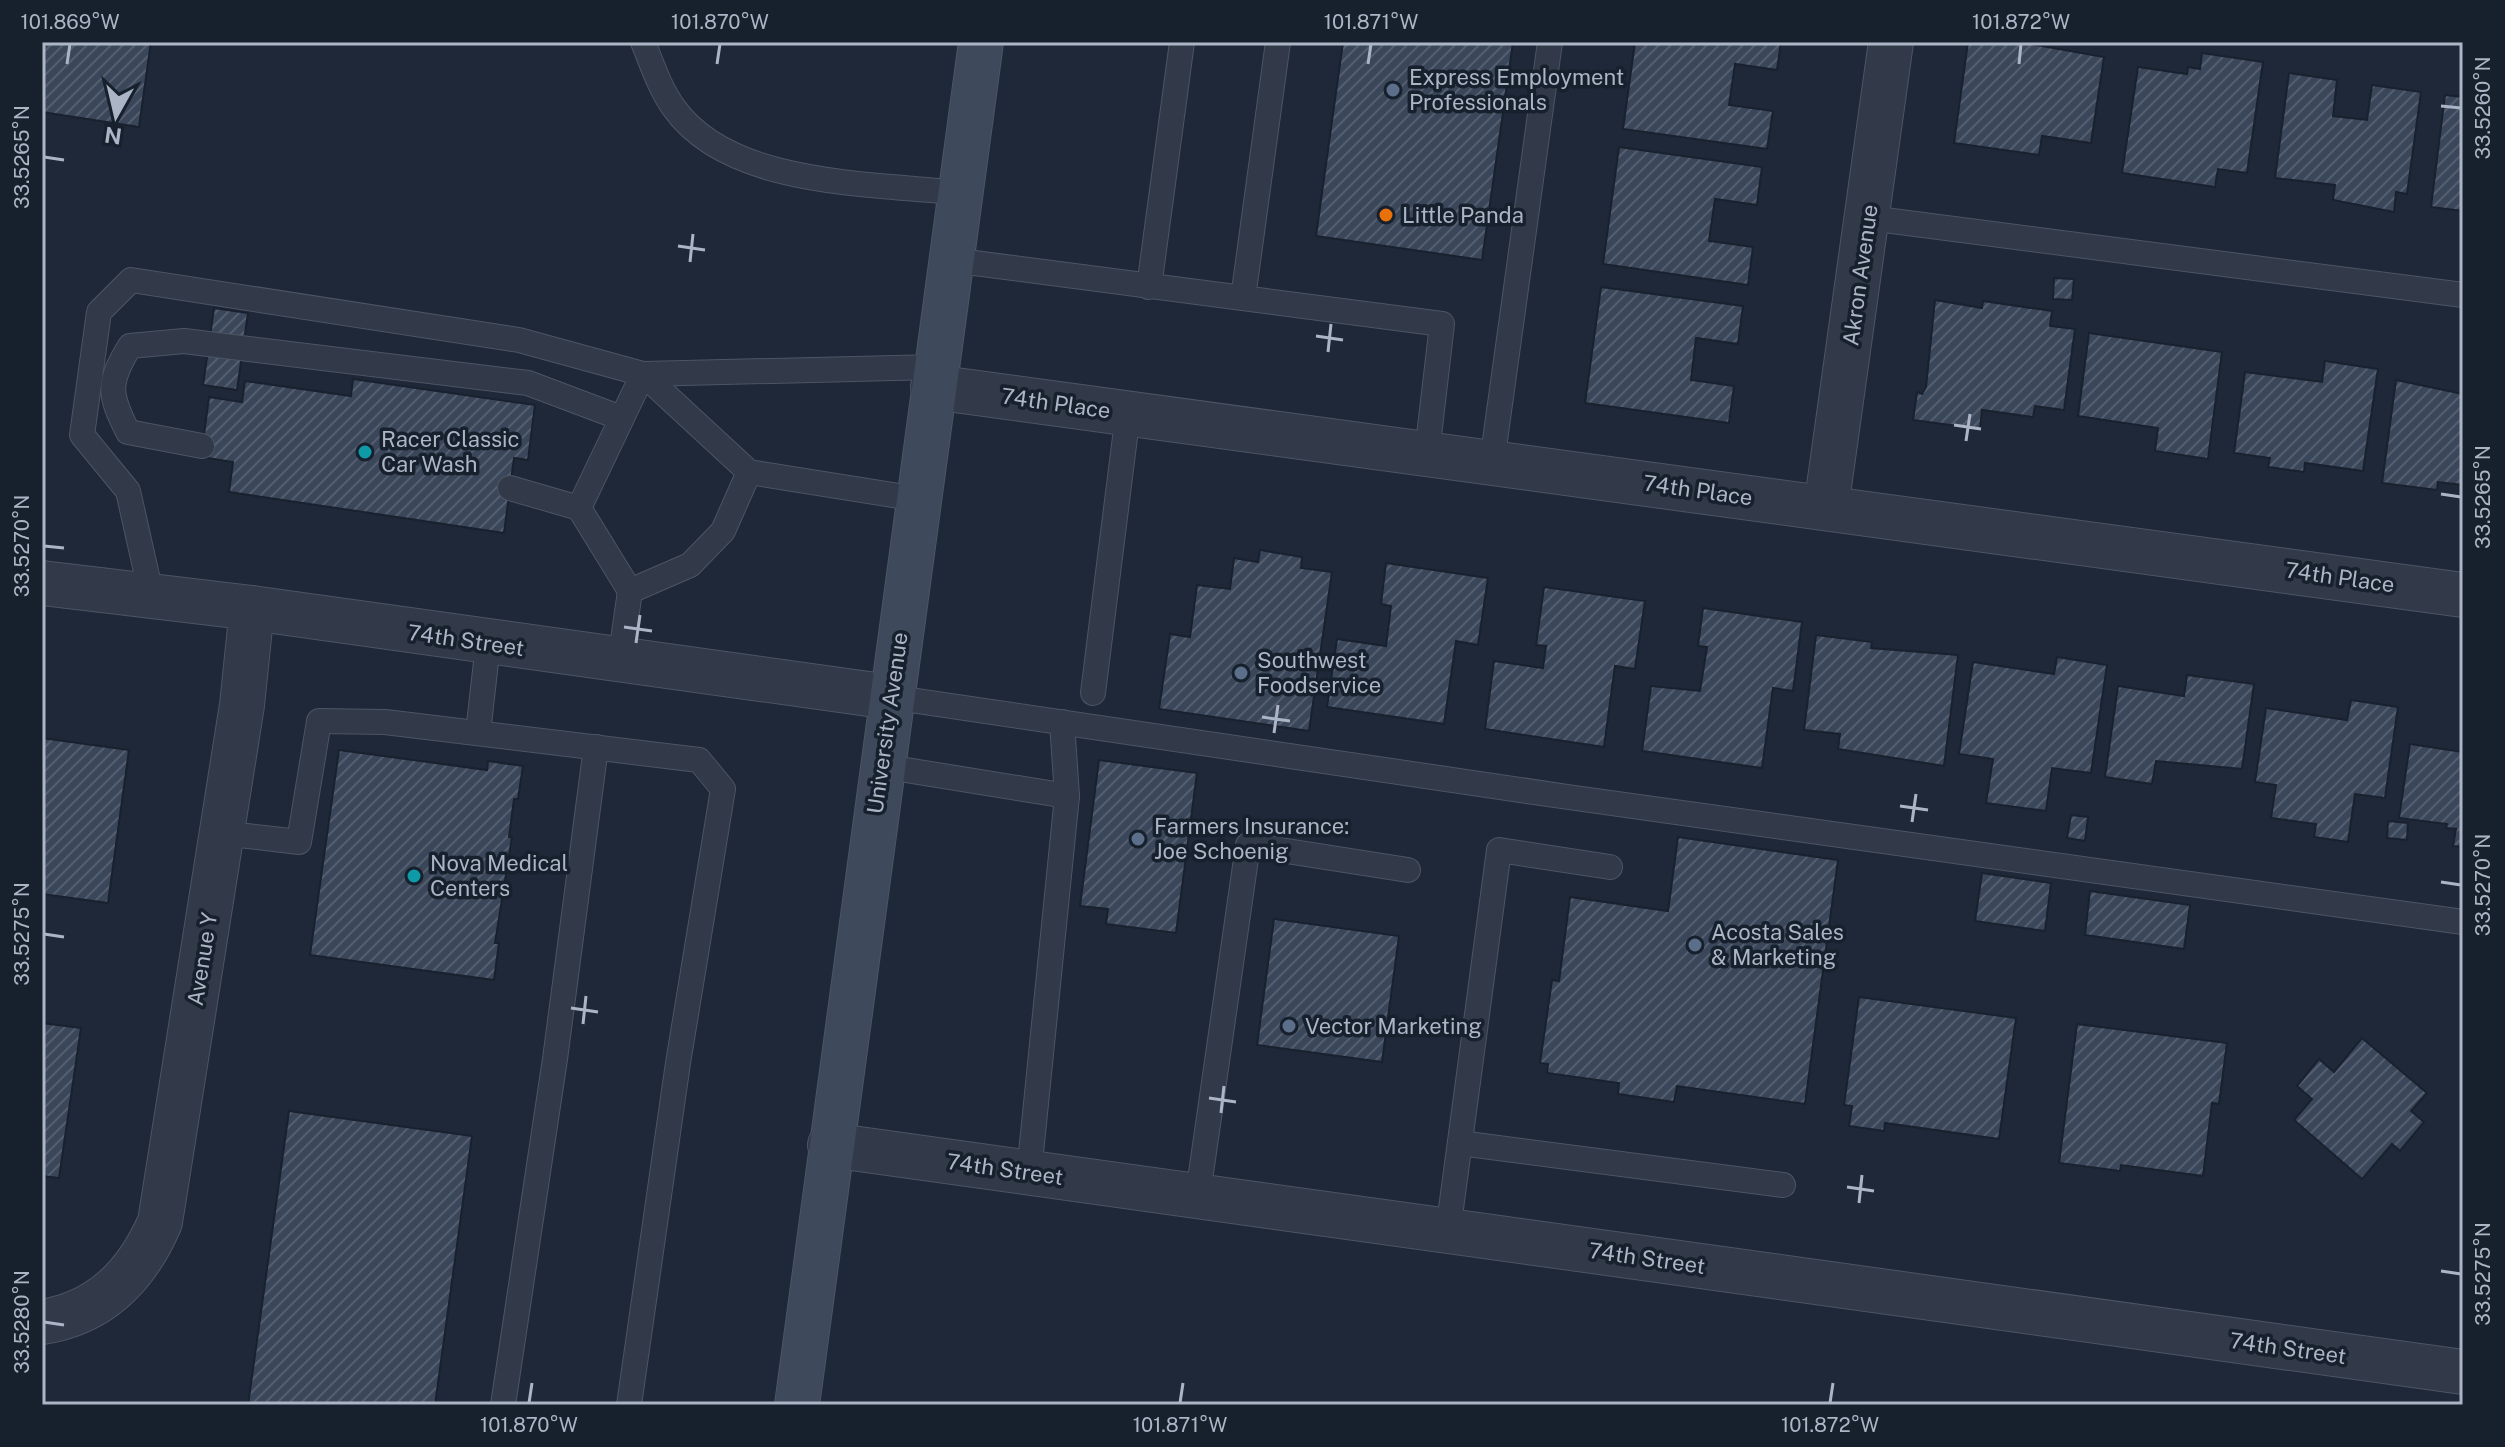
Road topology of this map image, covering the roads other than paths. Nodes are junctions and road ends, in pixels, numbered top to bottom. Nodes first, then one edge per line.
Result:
1 (643, 42) edge
2 (981, 42) edge
3 (1182, 42) edge
4 (1278, 42) edge
5 (1550, 42) edge
6 (1891, 42) edge
7 (960, 193) junction
8 (1869, 218) junction
9 (951, 260) junction
10 (1149, 287) junction
11 (2463, 295) edge
12 (1243, 298) junction
13 (643, 374) junction
14 (934, 377) junction
15 (1128, 413) junction
16 (621, 418) junction
17 (202, 446) dead end
18 (1427, 453) junction
19 (1492, 462) junction
20 (749, 472) junction
21 (510, 488) dead end
22 (918, 499) junction
23 (579, 508) junction
24 (1826, 508) junction
25 (42, 583) edge
26 (630, 591) junction
27 (2463, 595) edge
28 (152, 598) junction
29 (252, 608) junction
30 (488, 644) junction
31 (620, 661) junction
32 (1093, 693) dead end
33 (890, 697) junction
34 (1062, 722) junction
35 (478, 733) junction
36 (596, 747) junction
37 (881, 766) junction
38 (1067, 796) junction
39 (222, 833) junction
40 (1610, 867) dead end
41 (1408, 870) dead end
42 (2463, 922) edge
43 (1460, 1143) junction
44 (830, 1145) junction
45 (1029, 1173) junction
46 (1783, 1185) dead end
47 (1198, 1194) junction
48 (1448, 1231) junction
49 (42, 1322) edge
50 (2463, 1372) edge
51 (503, 1405) edge
52 (629, 1405) edge
53 (797, 1405) edge

1 - 7 lane
2 - 7 main road, University Avenue
3 - 10 lane
4 - 12 lane
5 - 19 lane
6 - 8 street, Akron Avenue
7 - 9 main road, University Avenue
8 - 11 lane
8 - 24 street, Akron Avenue
9 - 10 lane
9 - 14 main road, University Avenue
10 - 12 lane
12 - 18 lane
13 - 14 lane
13 - 16 lane
13 - 20 lane
13 - 28 lane
14 - 15 street, 74th Place
14 - 22 main road, University Avenue
15 - 18 street, 74th Place
15 - 32 lane
16 - 17 lane
16 - 23 lane
18 - 19 street, 74th Place
19 - 24 street, 74th Place
20 - 22 lane
20 - 26 lane
21 - 23 lane
22 - 33 main road, University Avenue
23 - 26 lane
24 - 27 street, 74th Place
25 - 28 street, 74th Street
26 - 31 lane
28 - 29 street, 74th Street
29 - 30 street, 74th Street
29 - 39 street, Avenue Y
30 - 31 street, 74th Street
30 - 35 lane
31 - 33 street, 74th Street
33 - 34 lane
33 - 37 main road, University Avenue
34 - 38 lane
34 - 42 lane
35 - 36 lane
35 - 39 lane
36 - 51 lane
36 - 52 lane
37 - 38 lane
37 - 44 main road, University Avenue
38 - 45 lane
39 - 49 street, Avenue Y
40 - 43 lane
41 - 47 lane
43 - 46 lane
43 - 48 lane
44 - 45 street, 74th Street
44 - 53 main road, University Avenue
45 - 47 street, 74th Street
47 - 48 street, 74th Street
48 - 50 street, 74th Street

